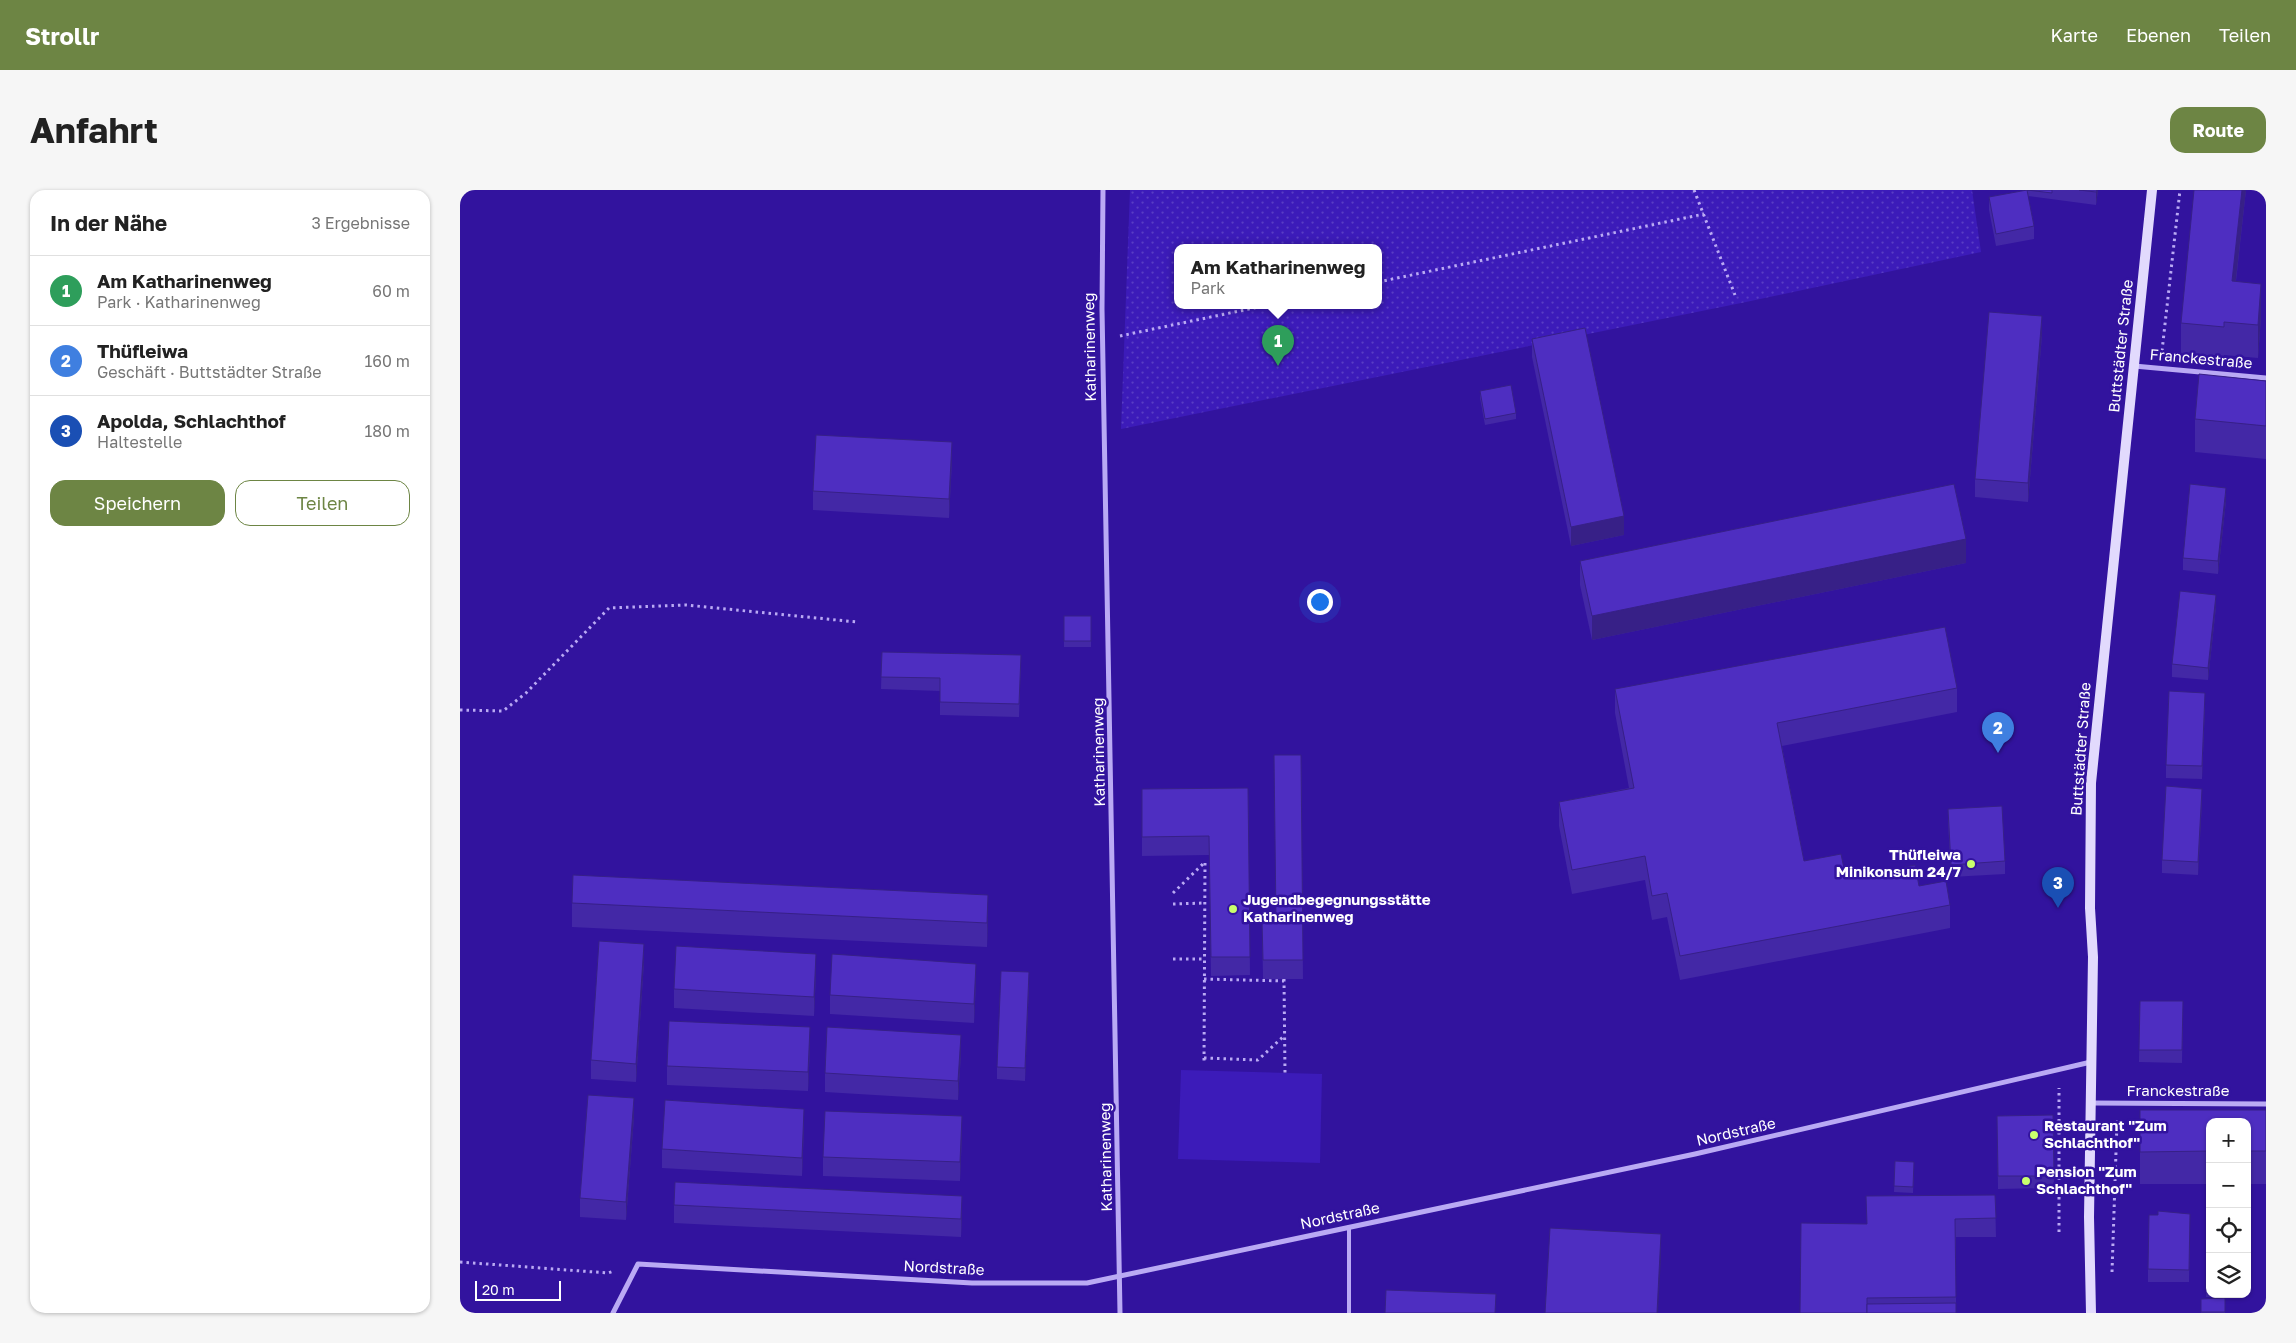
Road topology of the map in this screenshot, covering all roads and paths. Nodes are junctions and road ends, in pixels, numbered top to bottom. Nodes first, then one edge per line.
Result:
1 (1103, 190) edge
2 (1694, 190) edge
3 (2152, 190) edge
4 (2180, 190) edge
5 (1704, 214) junction
6 (1382, 281) edge
7 (1735, 295) dead end
8 (1248, 309) edge
9 (1102, 339) junction
10 (2134, 366) junction
11 (2160, 368) junction
12 (2266, 378) edge
13 (857, 622) dead end
14 (460, 710) edge
15 (1173, 893) dead end
16 (1205, 903) junction
17 (1173, 904) dead end
18 (1173, 959) dead end
19 (1204, 959) junction
20 (1204, 979) junction
21 (1285, 1035) junction
22 (1204, 1058) junction
23 (2091, 1062) junction
24 (1204, 1063) dead end
25 (2059, 1070) junction
26 (1285, 1073) dead end
27 (2091, 1103) junction
28 (2266, 1104) edge
29 (2127, 1122) dead end
30 (1349, 1227) junction
31 (2059, 1232) dead end
32 (460, 1262) edge
33 (638, 1264) junction
34 (1121, 1275) junction
35 (2112, 1275) dead end
36 (613, 1313) edge
37 (1120, 1313) edge
38 (1349, 1313) edge
39 (2090, 1313) edge

1 - 9 street, Katharinenweg
2 - 5 path
3 - 10 street, Buttstädter Straße
4 - 11 path
5 - 6 path
5 - 7 path
8 - 9 path
9 - 34 street, Katharinenweg
10 - 11 street, Franckestraße
10 - 23 street, Buttstädter Straße
11 - 12 street, Franckestraße
13 - 14 path
15 - 16 path
16 - 17 path
16 - 19 path
18 - 19 path
19 - 20 path
20 - 21 path
20 - 22 path
21 - 22 path
21 - 26 path
22 - 24 path
23 - 25 street, Nordstraße
23 - 27 street, Buttstädter Straße
25 - 30 street, Nordstraße
25 - 31 path
27 - 28 street, Franckestraße
27 - 39 street, Buttstädter Straße
29 - 35 path
30 - 34 street, Nordstraße
30 - 38 lane
32 - 33 path
33 - 34 street, Nordstraße
33 - 36 street
34 - 37 street, Katharinenweg

